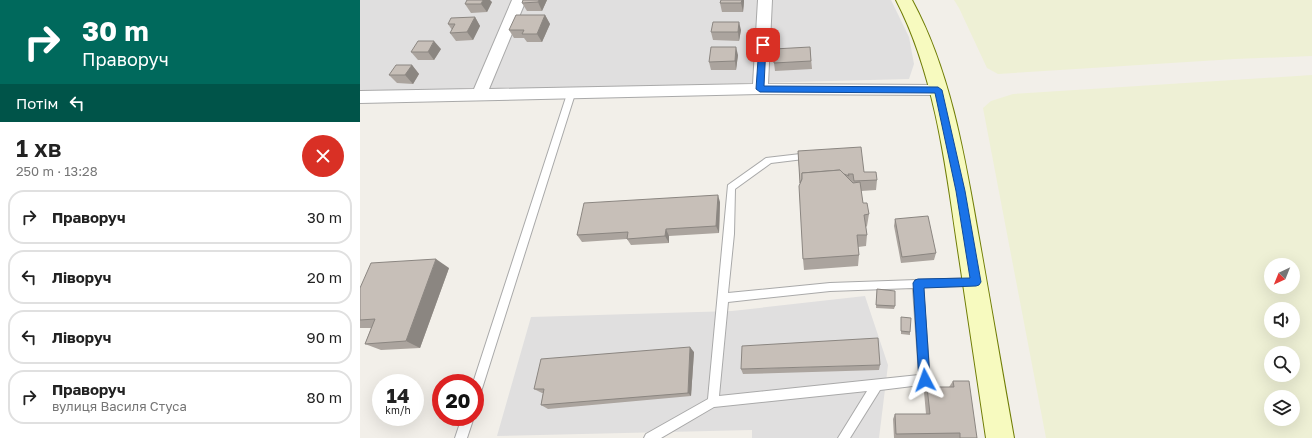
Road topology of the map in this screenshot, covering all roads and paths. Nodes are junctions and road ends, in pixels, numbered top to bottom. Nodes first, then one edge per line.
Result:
1 (519, 0) edge
2 (765, 0) edge
3 (904, 0) edge
4 (760, 89) junction
5 (938, 90) junction
6 (571, 94) junction
7 (479, 95) junction
8 (360, 97) edge
9 (817, 156) edge
10 (976, 282) junction
11 (918, 283) junction
12 (723, 298) junction
13 (482, 374) edge
14 (877, 386) junction
15 (713, 402) junction
16 (465, 426) edge
17 (461, 438) edge
18 (650, 438) edge
19 (844, 438) edge
20 (1000, 438) edge

1 - 7 street
2 - 4 street
3 - 5 main road
4 - 5 street
4 - 6 street
5 - 10 main road
6 - 7 street
6 - 13 lane
7 - 8 street
9 - 12 lane
10 - 11 lane
10 - 20 main road
11 - 12 lane
11 - 14 lane
12 - 15 lane
14 - 15 lane
14 - 19 lane
15 - 18 lane
16 - 17 lane

